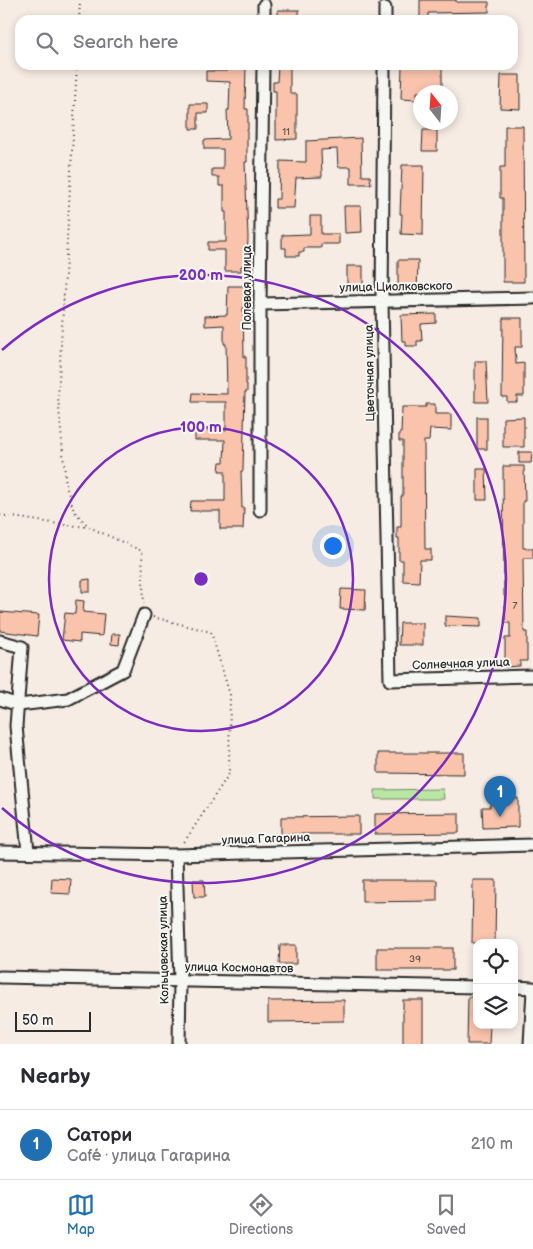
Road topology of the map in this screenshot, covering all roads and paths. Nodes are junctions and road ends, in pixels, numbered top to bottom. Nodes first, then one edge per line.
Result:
1 (80, 0) edge
2 (264, 5) dead end
3 (79, 15) edge
4 (264, 15) edge
5 (77, 70) edge
6 (263, 70) edge
7 (384, 70) edge
8 (533, 298) edge
9 (382, 302) junction
10 (260, 304) junction
11 (260, 510) dead end
12 (0, 514) edge
13 (89, 527) junction
14 (144, 615) junction
15 (0, 641) edge
16 (533, 676) edge
17 (390, 680) joint
18 (0, 699) edge
19 (19, 705) junction
20 (533, 845) edge
21 (0, 852) edge
22 (28, 852) junction
23 (176, 855) junction
24 (0, 977) edge
25 (180, 981) junction
26 (473, 987) edge
27 (518, 988) edge
28 (533, 989) edge
29 (179, 1044) edge
30 (530, 1044) edge

1 - 3 path
2 - 4 street
5 - 13 path
6 - 10 street, Полевая улица
7 - 9 street, Цветочная улица
8 - 9 street, улица Циолковского
9 - 10 street, улица Циолковского
9 - 17 street, Цветочная улица
10 - 11 street, Полевая улица
12 - 13 path
13 - 14 path
14 - 19 street
14 - 23 path
15 - 19 street
16 - 17 street, Солнечная улица
18 - 19 street
19 - 22 street
20 - 23 street, улица Гагарина
21 - 22 street, улица Гагарина
22 - 23 street, улица Гагарина
23 - 25 street, Кольцовская улица
24 - 25 street, улица Космонавтов
25 - 26 street, улица Космонавтов
25 - 29 street, Кольцовская улица
27 - 28 street
28 - 30 street

